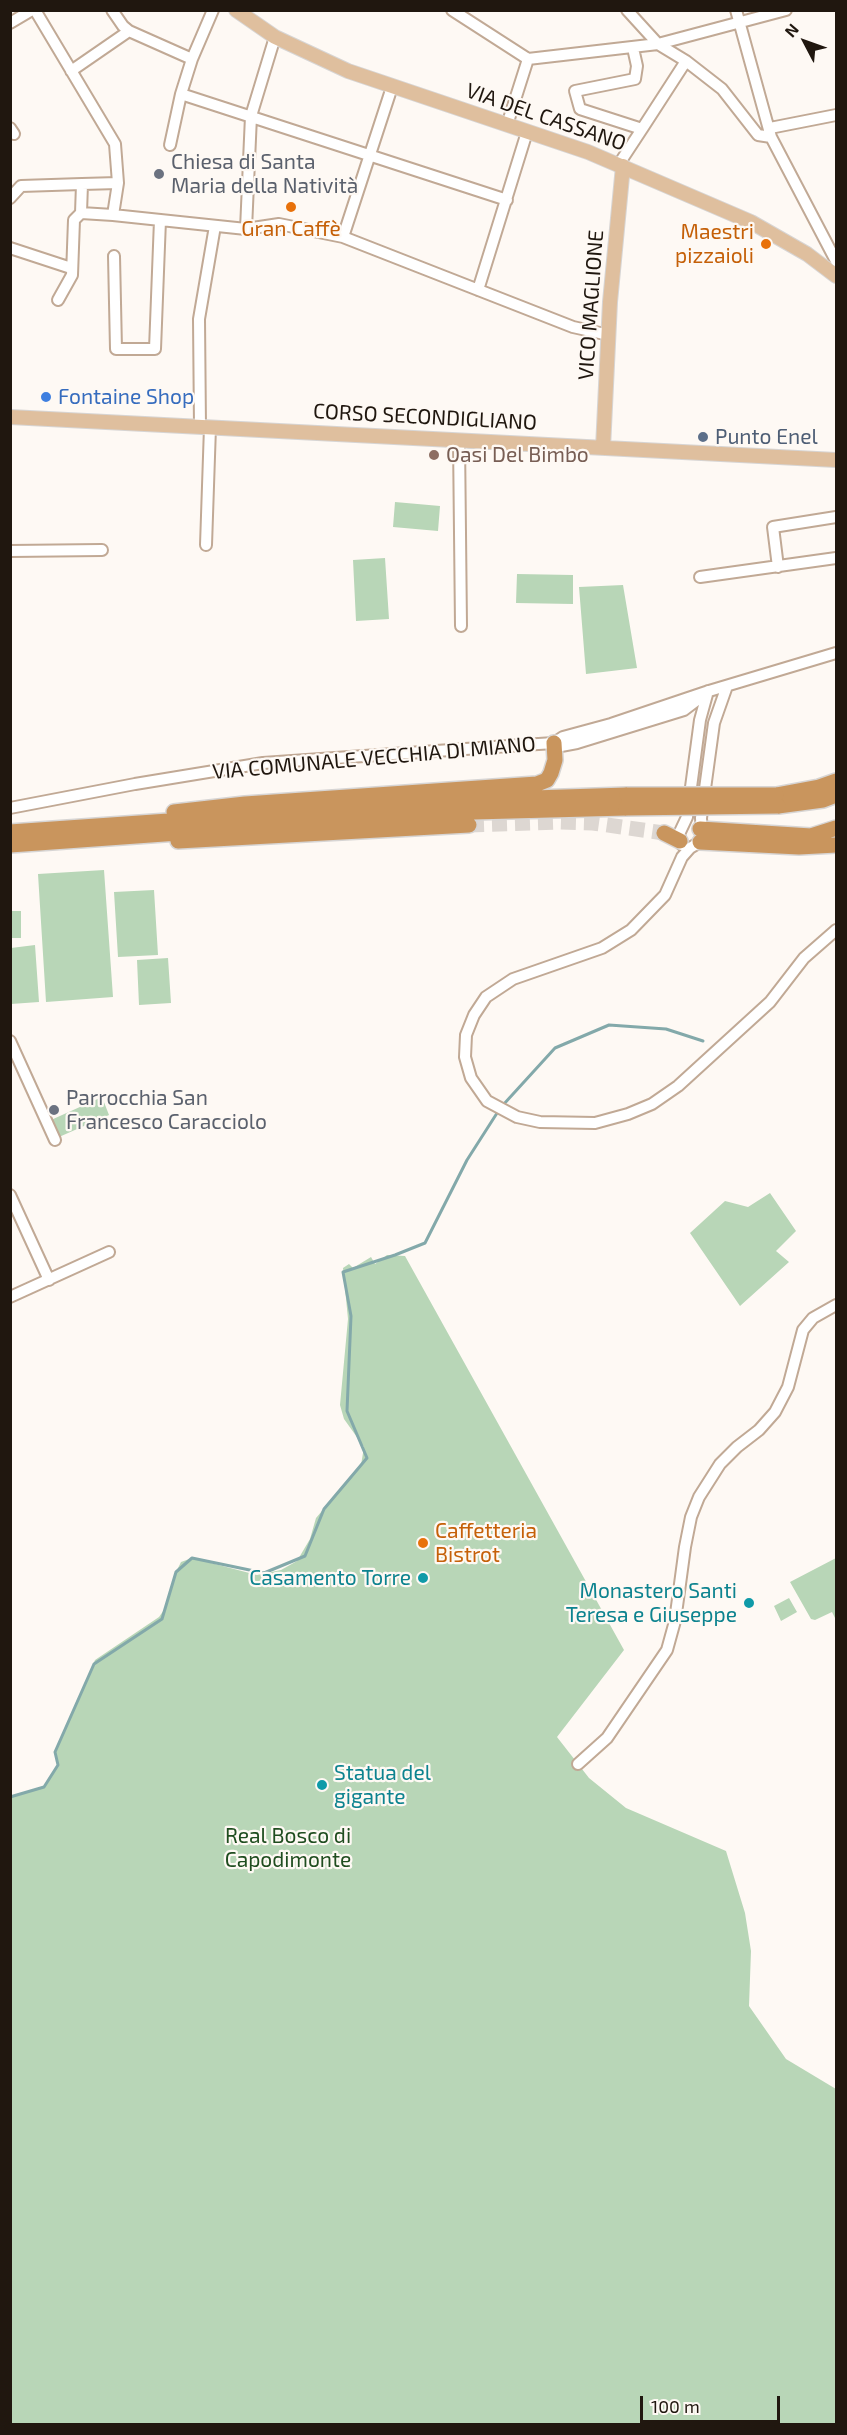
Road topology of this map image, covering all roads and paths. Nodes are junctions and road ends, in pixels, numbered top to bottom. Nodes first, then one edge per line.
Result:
1 (34, 10) edge
2 (112, 10) edge
3 (213, 10) edge
4 (236, 10) edge
5 (452, 10) edge
6 (627, 10) edge
7 (736, 10) edge
8 (786, 10) edge
9 (10, 23) edge
10 (739, 23) junction
11 (129, 31) junction
12 (275, 37) junction
13 (658, 44) junction
14 (633, 48) junction
15 (192, 58) junction
16 (528, 59) junction
17 (686, 62) junction
18 (71, 71) junction
19 (392, 87) junction
20 (181, 94) junction
21 (837, 115) edge
22 (251, 116) junction
23 (507, 125) junction
24 (642, 129) junction
25 (527, 132) junction
26 (770, 133) junction
27 (170, 145) dead end
28 (370, 155) junction
29 (621, 165) junction
30 (118, 183) junction
31 (82, 184) junction
32 (10, 198) edge
33 (507, 200) junction
34 (81, 213) junction
35 (113, 214) junction
36 (160, 220) junction
37 (215, 226) junction
38 (246, 229) junction
39 (343, 237) junction
40 (10, 248) edge
41 (114, 256) dead end
42 (837, 261) edge
43 (70, 268) junction
44 (837, 276) edge
45 (478, 290) junction
46 (58, 300) dead end
47 (609, 335) junction
48 (10, 417) edge
49 (205, 427) junction
50 (459, 440) junction
51 (603, 448) junction
52 (837, 460) edge
53 (837, 517) edge
54 (206, 545) dead end
55 (102, 550) dead end
56 (10, 552) edge
57 (837, 558) edge
58 (778, 567) junction
59 (700, 577) dead end
60 (461, 626) dead end
61 (837, 653) edge
62 (727, 686) junction
63 (708, 691) junction
64 (684, 710) junction
65 (700, 720) junction
66 (714, 723) junction
67 (554, 743) junction
68 (837, 781) edge
69 (837, 795) edge
70 (626, 801) junction
71 (12, 809) edge
72 (469, 825) tunnel mouth
73 (837, 828) edge
74 (10, 832) edge
75 (91, 833) junction
76 (664, 833) tunnel mouth
77 (695, 838) junction
78 (10, 845) edge
79 (837, 845) edge
80 (837, 930) edge
81 (10, 1041) edge
82 (55, 1140) dead end
83 (10, 1195) edge
84 (110, 1252) dead end
85 (49, 1280) junction
86 (10, 1297) edge
87 (837, 1305) edge
88 (578, 1764) dead end

1 - 9 street
1 - 18 street
2 - 11 street
3 - 15 street
4 - 12 main road, VIA DEL CASSANO
5 - 16 street
6 - 13 street
7 - 10 street
8 - 10 street
10 - 13 street
10 - 26 street
11 - 15 street
11 - 18 street
12 - 19 main road, VIA DEL CASSANO
12 - 22 street
13 - 14 street
13 - 17 street
14 - 16 street
14 - 24 street
15 - 20 street
16 - 23 street
17 - 24 street
17 - 26 street
18 - 30 street
19 - 23 main road, VIA DEL CASSANO
19 - 28 street
20 - 22 street
20 - 27 street
21 - 26 street
22 - 28 street
22 - 38 street
23 - 25 main road, VIA DEL CASSANO
24 - 29 street
25 - 29 main road, VIA DEL CASSANO
25 - 33 street
26 - 42 street
28 - 33 street
28 - 39 street
29 - 44 main road, VIA DEL CASSANO
29 - 47 main road, VICO MAGLIONE
30 - 31 street
30 - 35 street
31 - 32 street
31 - 34 street
33 - 45 street
34 - 35 street
34 - 43 street
35 - 36 street
36 - 37 street
36 - 41 street
37 - 38 street
37 - 49 street
38 - 39 street
39 - 45 street
40 - 43 street
43 - 46 street
45 - 47 street
47 - 51 main road, VICO MAGLIONE
48 - 49 main road, CORSO SECONDIGLIANO
49 - 50 main road, CORSO SECONDIGLIANO
49 - 54 street
50 - 51 main road, CORSO SECONDIGLIANO
50 - 60 street
51 - 52 main road, CORSO SECONDIGLIANO
53 - 58 street
55 - 56 street
57 - 58 street
58 - 59 street
61 - 62 street, VIA COMUNALE VECCHIA DI MIANO
62 - 63 street, VIA COMUNALE VECCHIA DI MIANO
62 - 66 street
63 - 64 street, VIA COMUNALE VECCHIA DI MIANO
63 - 65 street
63 - 66 street
63 - 67 street, VIA COMUNALE VECCHIA DI MIANO
64 - 65 street
64 - 67 street, VIA COMUNALE VECCHIA DI MIANO
65 - 77 street
66 - 77 street
67 - 71 street, VIA COMUNALE VECCHIA DI MIANO
67 - 75 highway
68 - 70 highway, bridge
69 - 70 highway, bridge
70 - 75 highway
72 - 75 highway
73 - 77 highway
74 - 75 highway
75 - 78 highway
76 - 77 highway
77 - 79 highway
77 - 80 street
81 - 82 street
83 - 85 street
84 - 85 street
85 - 86 street
87 - 88 street

